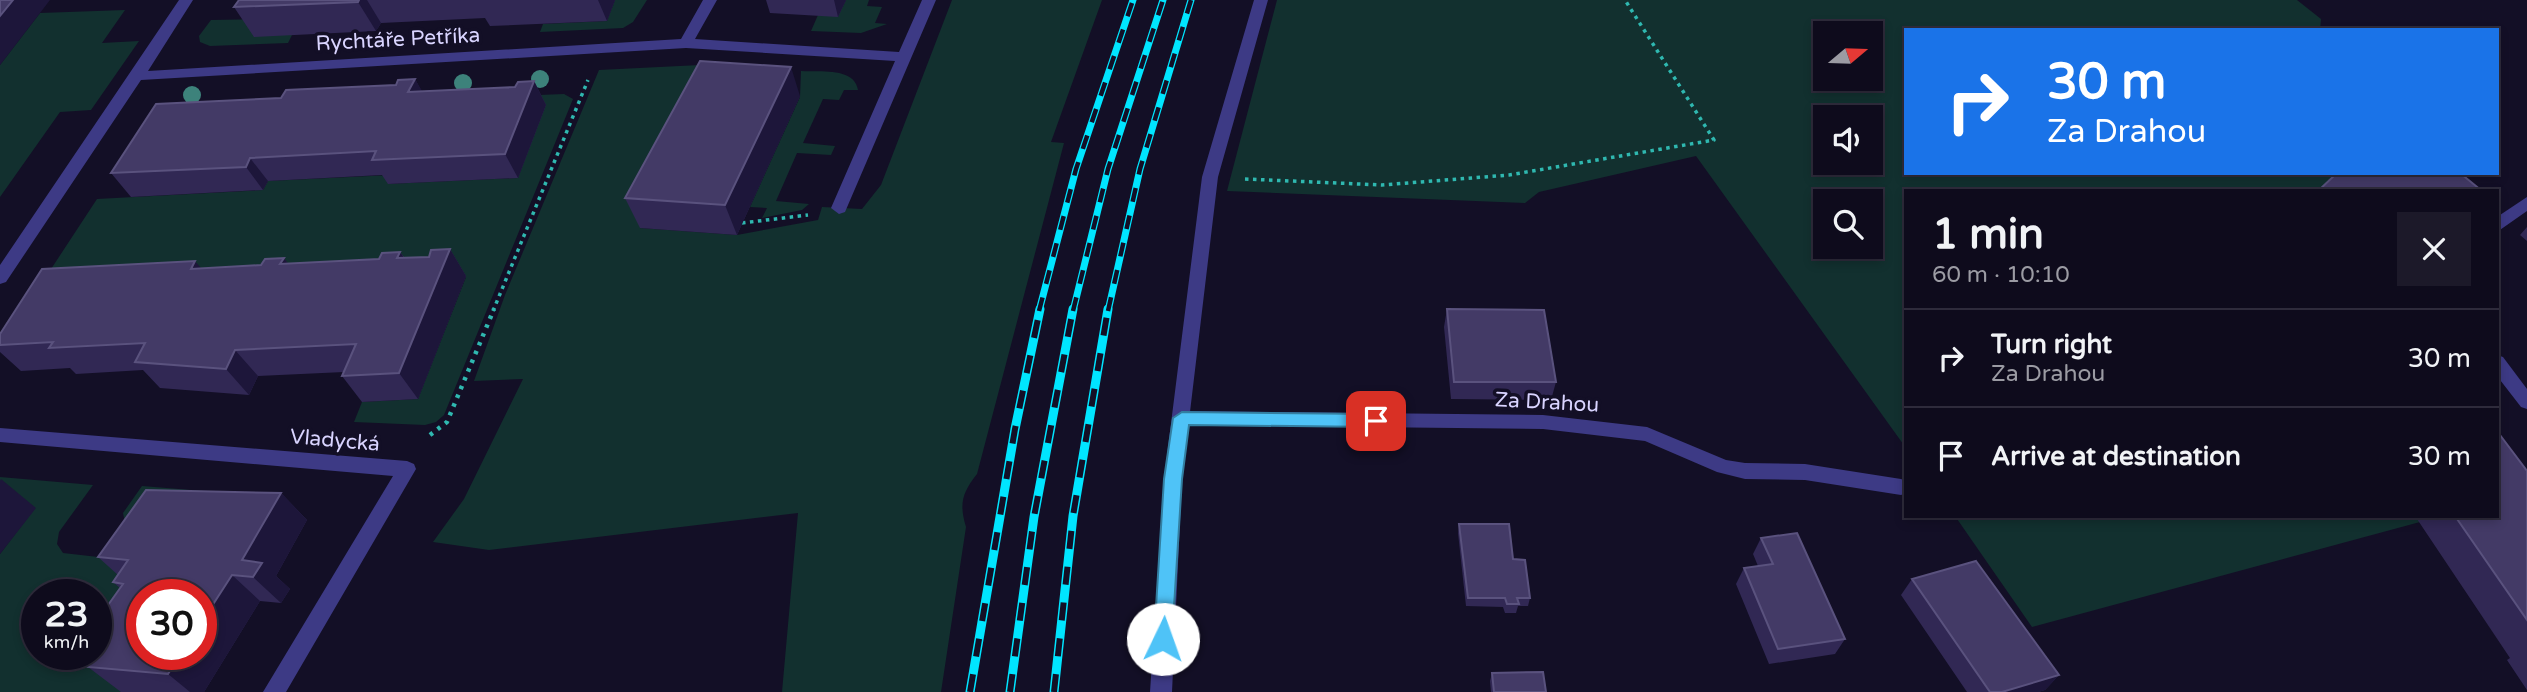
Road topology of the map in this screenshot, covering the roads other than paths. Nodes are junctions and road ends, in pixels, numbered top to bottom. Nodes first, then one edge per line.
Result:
1 (186, 0) edge
2 (710, 0) edge
3 (929, 0) edge
4 (1261, 0) edge
5 (686, 43) junction
6 (905, 57) junction
7 (137, 76) junction
8 (2527, 203) edge
9 (839, 208) dead end
10 (2499, 224) edge
11 (0, 278) edge
12 (2499, 365) edge
13 (2527, 402) edge
14 (1182, 418) junction
15 (0, 435) edge
16 (1901, 487) dead end
17 (274, 692) edge
18 (1161, 692) edge

1 - 7 street
2 - 5 street
3 - 6 street
4 - 14 street
5 - 6 street, Rychtáře Petříka
5 - 7 street, Rychtáře Petříka
6 - 9 street
7 - 11 street
8 - 10 street
12 - 13 street
14 - 16 street, Za Drahou
14 - 18 street
15 - 17 street, Vladycká

